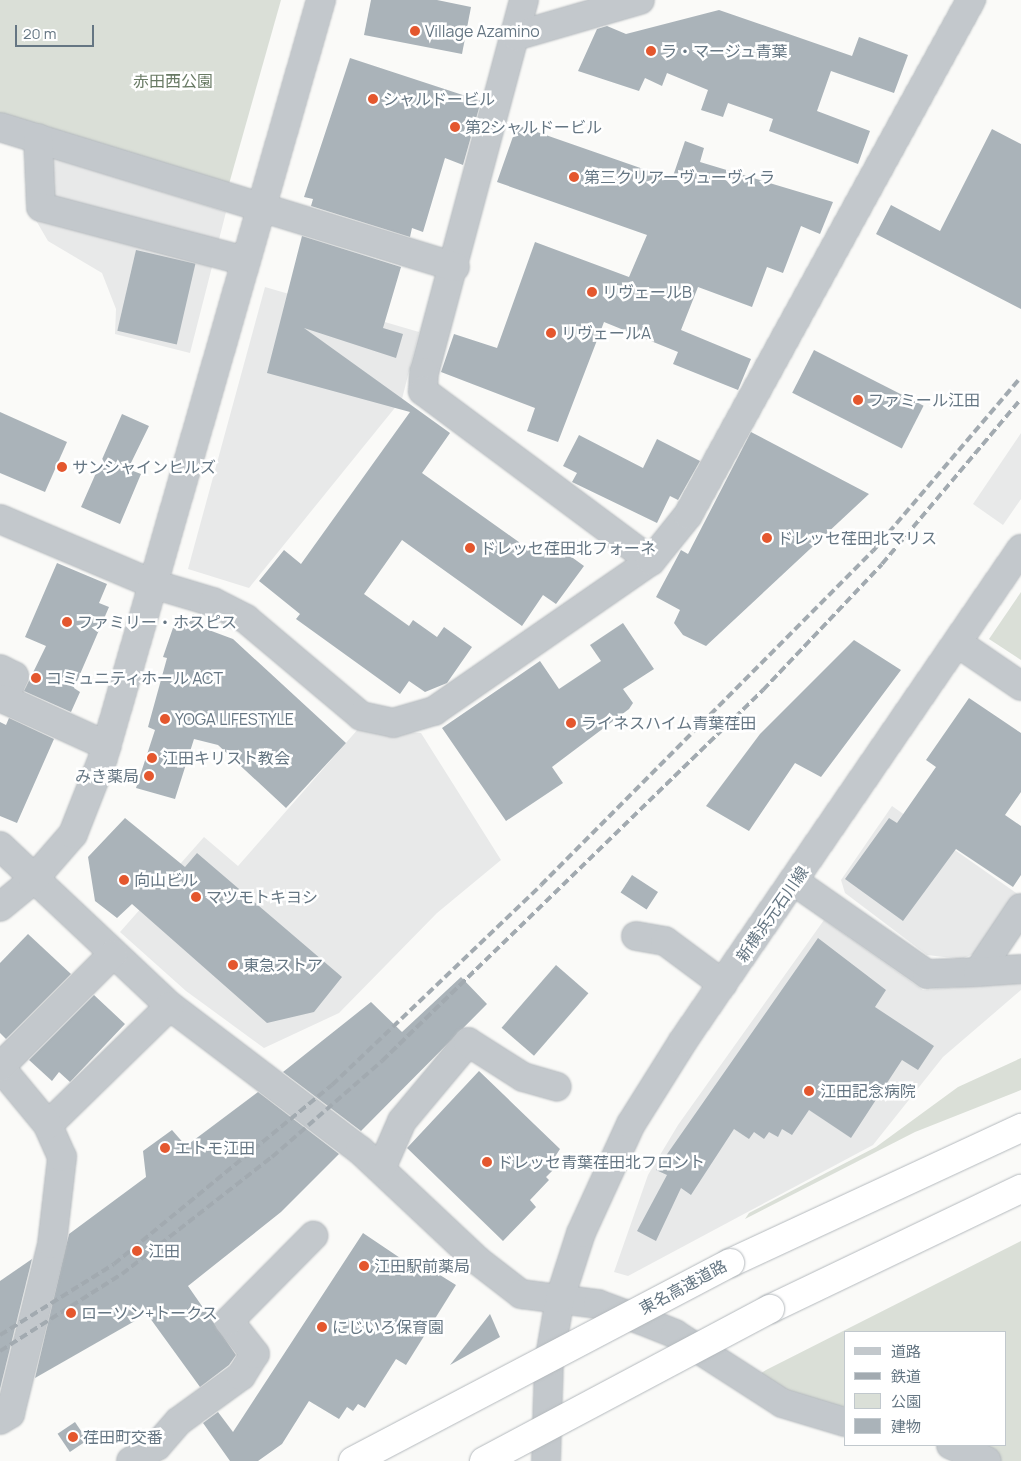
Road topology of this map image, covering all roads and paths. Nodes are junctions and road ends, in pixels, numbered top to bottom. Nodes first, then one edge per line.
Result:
1 (321, 0) edge
2 (524, 0) edge
3 (640, 0) edge
4 (971, 0) edge
5 (516, 36) junction
6 (0, 127) edge
7 (38, 138) junction
8 (260, 209) junction
9 (245, 262) junction
10 (455, 267) junction
11 (0, 519) edge
12 (1021, 549) edge
13 (652, 561) junction
14 (153, 584) junction
15 (958, 643) junction
16 (0, 670) edge
17 (1021, 686) edge
18 (107, 746) junction
19 (0, 846) edge
20 (33, 880) junction
21 (794, 882) junction
22 (0, 907) edge
23 (1021, 908) edge
24 (636, 936) dead end
25 (113, 954) junction
26 (1021, 969) edge
27 (978, 972) junction
28 (723, 984) junction
29 (170, 1006) junction
30 (0, 1067) edge
31 (557, 1087) dead end
32 (48, 1125) junction
33 (1021, 1128) edge
34 (381, 1170) junction
35 (1021, 1189) edge
36 (314, 1236) dead end
37 (560, 1298) junction
38 (0, 1420) edge
39 (844, 1422) edge
40 (952, 1446) edge
41 (161, 1453) edge
42 (131, 1461) edge
43 (353, 1461) edge
44 (484, 1461) edge
45 (546, 1461) edge
46 (987, 1461) edge

1 - 8 street
2 - 5 street
3 - 5 street
4 - 13 street
5 - 10 street
6 - 7 street
7 - 8 street
7 - 9 street
8 - 9 street
8 - 10 street
9 - 14 street
10 - 13 street
11 - 14 street
12 - 15 street, 新横浜元石川線
13 - 14 street
14 - 18 street
15 - 17 street
15 - 21 street, 新横浜元石川線
16 - 18 street
18 - 20 street
19 - 20 street
20 - 22 street
20 - 25 street
21 - 27 street
21 - 28 street, 新横浜元石川線
23 - 27 street
24 - 28 street
25 - 29 street
25 - 30 street
26 - 27 street
28 - 37 street, 新横浜元石川線
29 - 32 street
29 - 34 street
30 - 32 street
31 - 34 street
32 - 38 street
33 - 43 highway, 東名高速道路, bridge
34 - 37 street
35 - 44 highway, bridge
36 - 41 street
37 - 39 street
37 - 45 street, 新横浜元石川線
40 - 46 street
41 - 42 street

